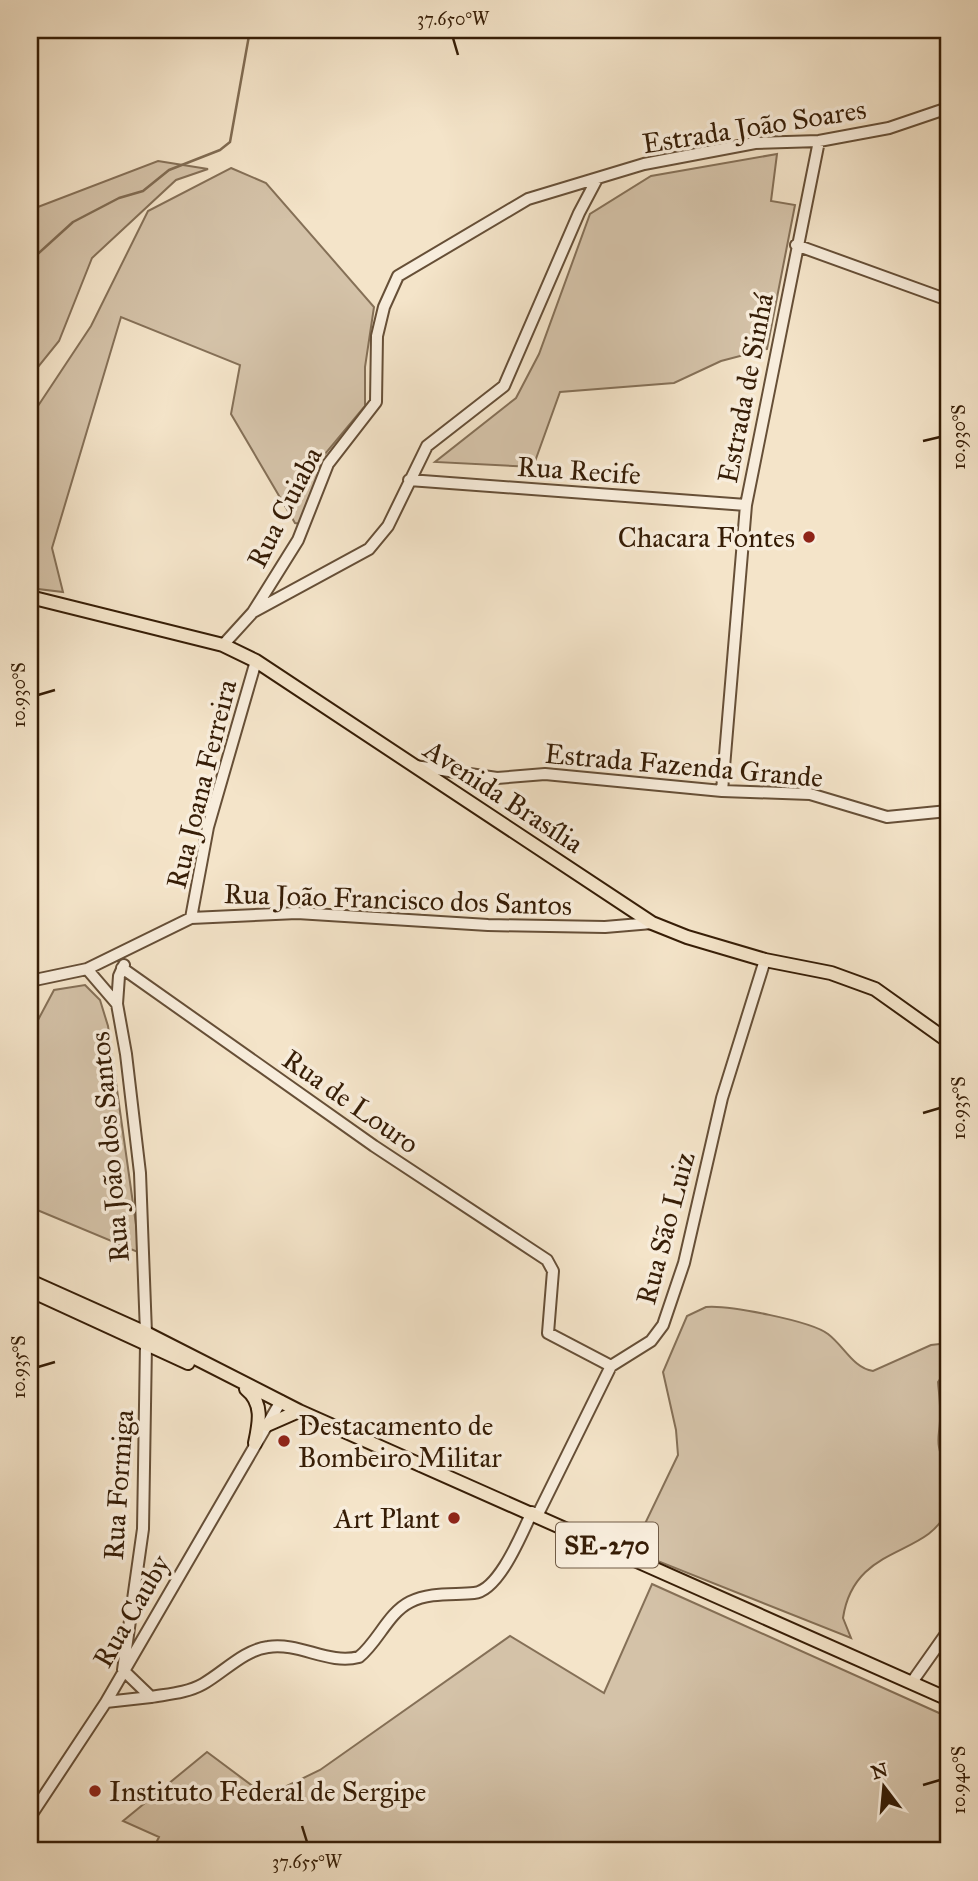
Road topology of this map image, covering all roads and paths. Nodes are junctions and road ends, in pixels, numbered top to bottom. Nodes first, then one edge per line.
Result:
1 (948, 108) edge
2 (819, 141) junction
3 (597, 179) junction
4 (796, 245) junction
5 (948, 300) edge
6 (384, 307) joint
7 (409, 480) junction
8 (746, 505) junction
9 (30, 597) edge
10 (253, 612) junction
11 (223, 645) junction
12 (256, 661) junction
13 (415, 766) junction
14 (722, 791) junction
15 (948, 811) edge
16 (191, 918) junction
17 (652, 923) junction
18 (130, 949) junction
19 (765, 960) junction
20 (122, 968) junction
21 (87, 969) junction
22 (30, 981) edge
23 (117, 1004) junction
24 (932, 1027) junction
25 (948, 1032) edge
26 (948, 1041) edge
27 (30, 1281) edge
28 (30, 1290) edge
29 (146, 1339) junction
30 (611, 1366) junction
31 (246, 1389) junction
32 (267, 1395) junction
33 (281, 1401) junction
34 (299, 1411) junction
35 (267, 1425) junction
36 (255, 1444) junction
37 (535, 1513) junction
38 (948, 1631) edge
39 (123, 1670) junction
40 (912, 1682) junction
41 (151, 1697) junction
42 (948, 1699) edge
43 (106, 1702) junction
44 (30, 1817) edge

1 - 2 street, Estrada João Soares
2 - 3 street, Estrada João Soares
2 - 4 street, Estrada de Sinhá
3 - 6 street, Estrada João Soares
3 - 7 street
4 - 5 street
4 - 8 street, Estrada de Sinhá
6 - 10 street, Rua Cuiaba
7 - 8 street, Rua Recife
7 - 10 street
8 - 14 street, Estrada de Sinhá
9 - 11 main road, Avenida Brasília
10 - 11 street
11 - 12 main road, Avenida Brasília
12 - 13 main road, Avenida Brasília
12 - 16 street, Rua Joana Ferreira
13 - 14 street, Estrada Fazenda Grande
13 - 17 main road, Avenida Brasília
14 - 15 street, Estrada Fazenda Grande
16 - 17 street, Rua João Francisco dos Santos
16 - 18 street, Rua João Francisco dos Santos
17 - 19 main road, Avenida Brasília
18 - 20 street
18 - 21 street, Rua João Francisco dos Santos
19 - 24 main road, Avenida Brasília
19 - 30 street, Rua São Luiz
20 - 23 street
20 - 30 street, Rua de Louro
21 - 22 street, Rua João Francisco dos Santos
21 - 23 street, Rua João dos Santos
23 - 29 street, Rua João dos Santos
24 - 25 street
24 - 26 main road, Avenida Brasília
27 - 29 main road, SE-270
28 - 29 main road, SE-270
29 - 31 main road, SE-270
29 - 32 main road, SE-270
29 - 39 street, Rua Formiga
30 - 37 street
31 - 32 main road, SE-270
31 - 36 main road
32 - 33 main road, SE-270
33 - 34 main road, SE-270
33 - 35 street, Rua Cauby
34 - 35 main road
34 - 37 main road, SE-270
35 - 36 street, Rua Cauby
36 - 39 street, Rua Cauby
37 - 40 main road, SE-270
37 - 41 street
38 - 40 street
39 - 41 street
39 - 43 street, Rua Cauby
40 - 42 main road, SE-270
41 - 43 street
43 - 44 street, Rua Cauby

